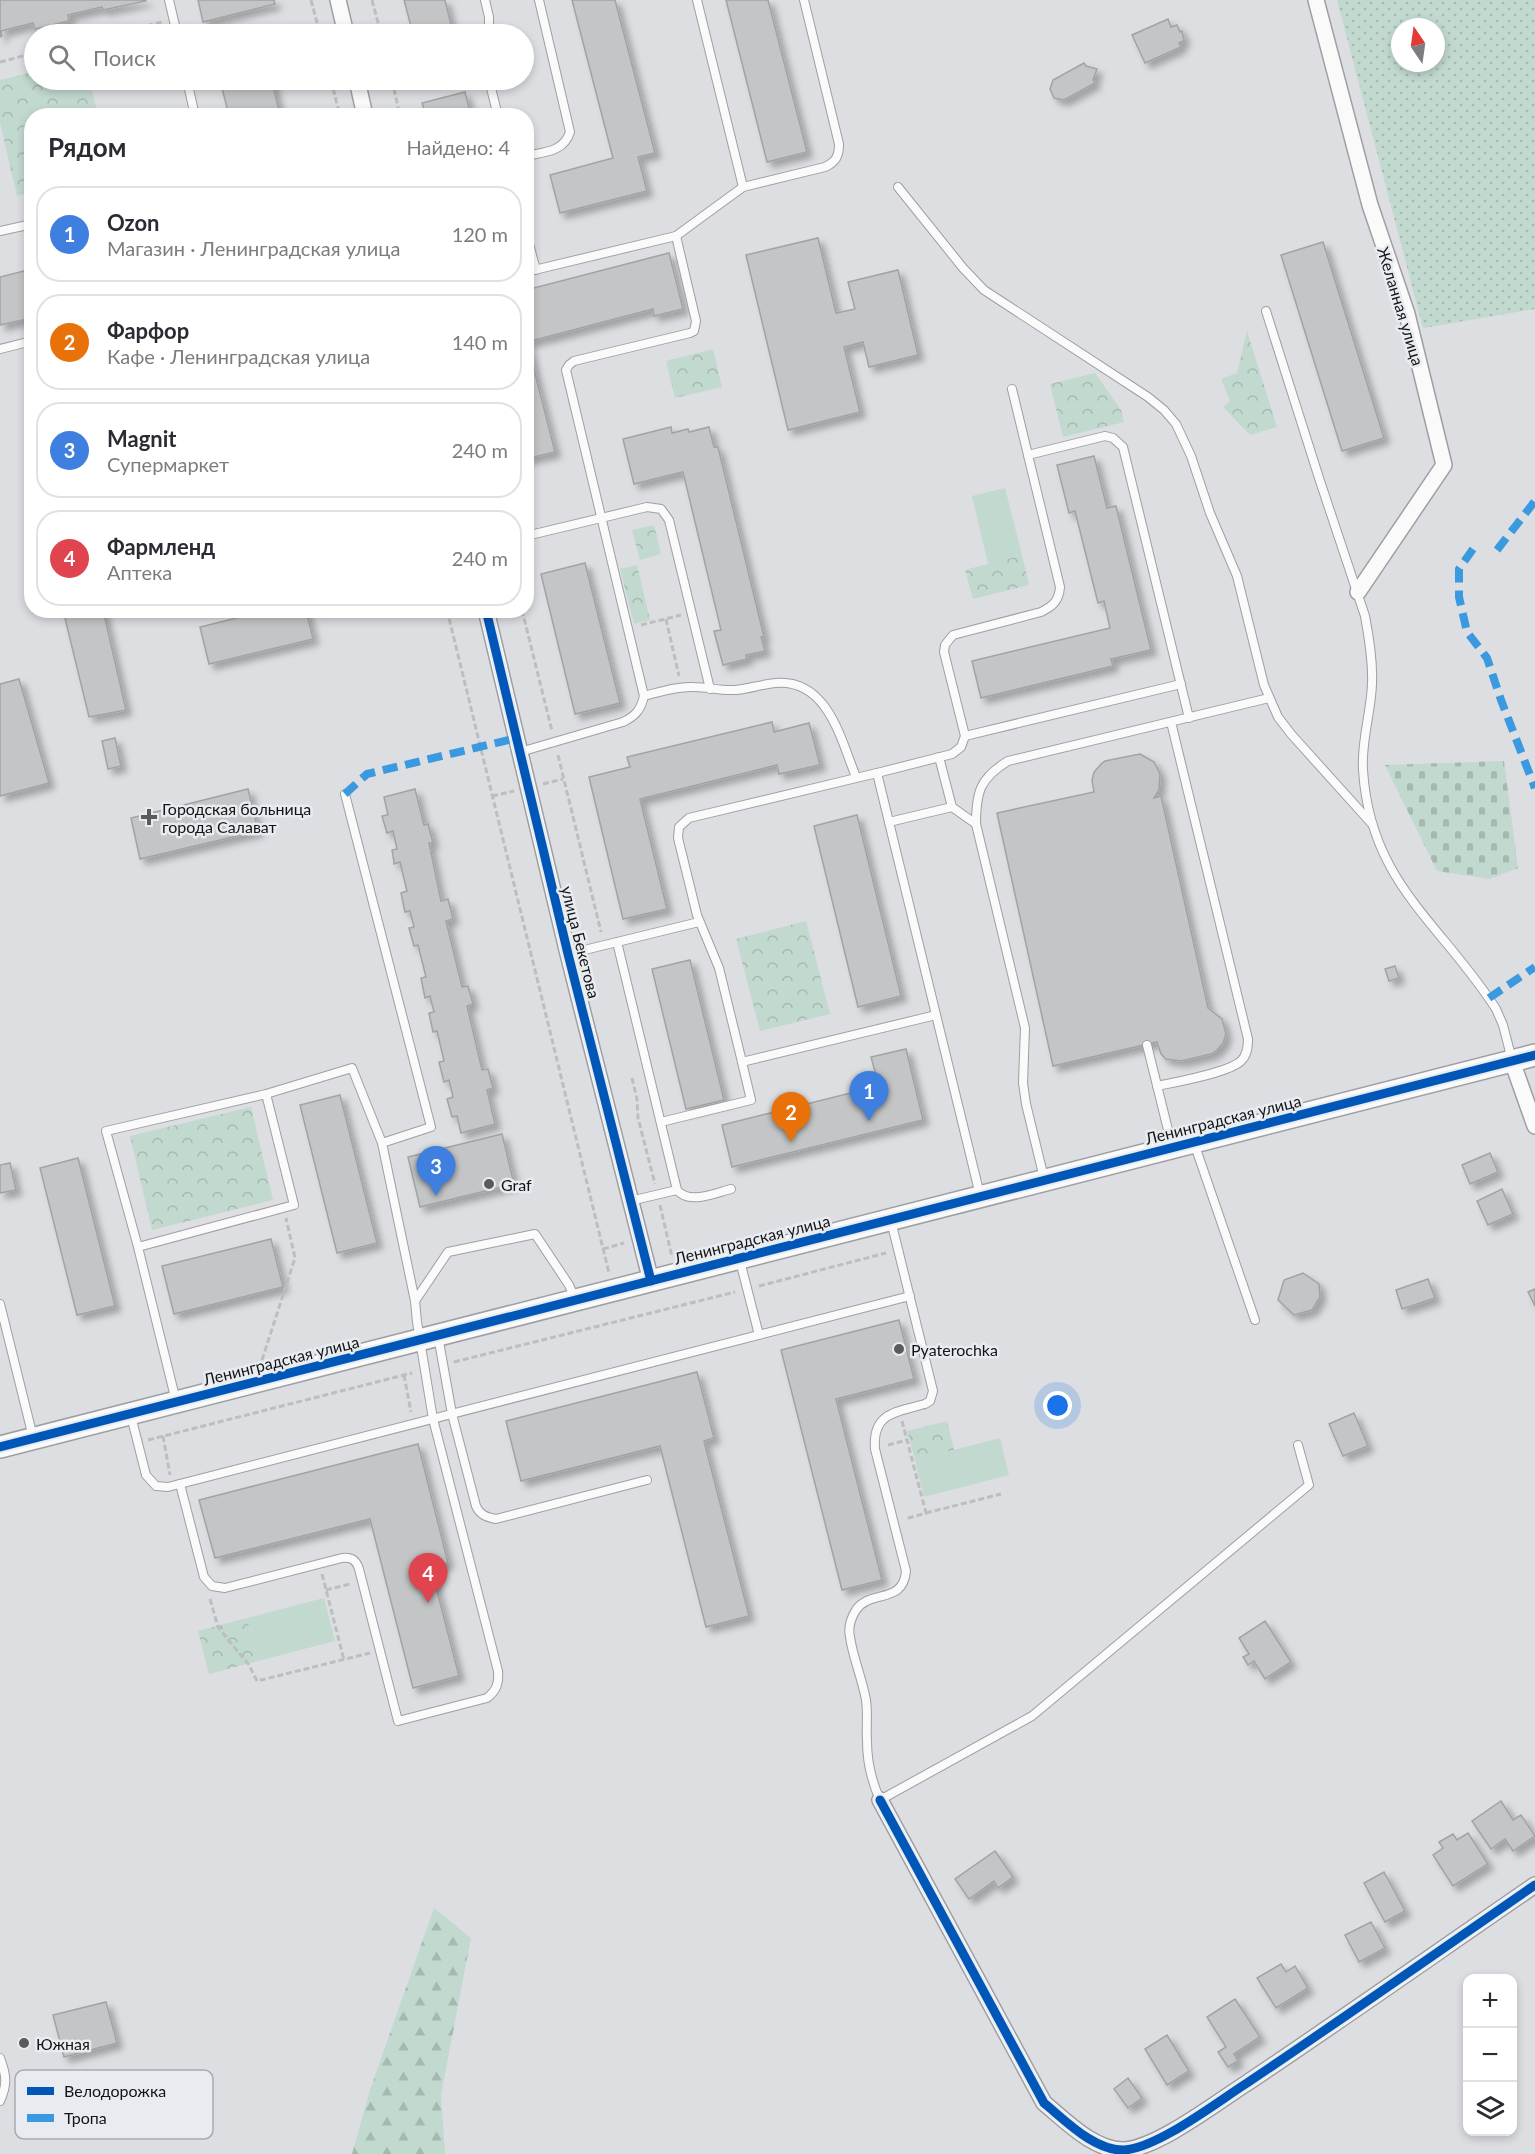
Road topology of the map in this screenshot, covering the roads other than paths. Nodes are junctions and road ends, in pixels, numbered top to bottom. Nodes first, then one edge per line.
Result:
1 (170, 0) edge
2 (338, 0) edge
3 (485, 0) edge
4 (539, 0) edge
5 (698, 0) edge
6 (804, 0) edge
7 (1316, 0) edge
8 (174, 24) edge
9 (344, 24) edge
10 (489, 24) edge
11 (189, 90) edge
12 (359, 90) edge
13 (492, 90) edge
14 (193, 108) edge
15 (363, 108) edge
16 (496, 108) edge
17 (534, 154) edge
18 (743, 187) junction
19 (898, 188) dead end
20 (24, 226) edge
21 (0, 231) edge
22 (676, 236) junction
23 (534, 263) edge
24 (536, 270) joint
25 (1266, 311) dead end
26 (24, 343) edge
27 (0, 349) edge
28 (1012, 389) dead end
29 (1028, 455) junction
30 (601, 518) junction
31 (534, 534) edge
32 (1358, 592) junction
33 (488, 618) edge
34 (1181, 684) junction
35 (710, 688) junction
36 (644, 696) junction
37 (1269, 698) junction
38 (1189, 718) junction
39 (1171, 722) junction
40 (965, 736) junction
41 (520, 752) junction
42 (939, 757) junction
43 (877, 772) junction
44 (856, 777) junction
45 (345, 794) dead end
46 (952, 807) junction
47 (889, 822) junction
48 (976, 824) junction
49 (1372, 824) junction
50 (699, 922) junction
51 (617, 942) junction
52 (568, 954) junction
53 (936, 1015) junction
54 (1147, 1045) dead end
55 (1535, 1055) edge
56 (1512, 1060) junction
57 (742, 1062) junction
58 (1157, 1086) junction
59 (266, 1094) junction
60 (661, 1122) junction
61 (1535, 1126) edge
62 (1194, 1142) junction
63 (382, 1143) junction
64 (1172, 1148) junction
65 (1044, 1180) junction
66 (732, 1189) dead end
67 (677, 1190) junction
68 (980, 1197) junction
69 (630, 1201) junction
70 (890, 1220) junction
71 (138, 1247) junction
72 (739, 1258) junction
73 (651, 1281) junction
74 (910, 1296) junction
75 (576, 1300) junction
76 (415, 1301) junction
77 (0, 1304) edge
78 (1255, 1320) dead end
79 (759, 1335) junction
80 (429, 1338) junction
81 (176, 1402) junction
82 (130, 1414) junction
83 (452, 1414) junction
84 (433, 1419) junction
85 (33, 1439) junction
86 (1298, 1445) dead end
87 (0, 1448) edge
88 (647, 1480) dead end
89 (176, 1485) junction
90 (880, 1800) junction
91 (1535, 1885) edge
92 (0, 2058) edge
93 (0, 2101) edge

1 - 8 lane
2 - 9 street
3 - 10 lane
4 - 17 lane
5 - 18 lane
6 - 18 lane
7 - 32 street, Желанная улица
11 - 14 lane
12 - 15 street
13 - 16 lane
18 - 22 lane
19 - 37 lane
20 - 21 lane
22 - 24 lane
22 - 30 lane
23 - 24 lane
25 - 32 lane
26 - 27 lane
28 - 29 lane
29 - 34 lane
29 - 40 lane
30 - 31 lane
30 - 35 lane
30 - 36 lane
32 - 49 lane
33 - 41 street, улица Бекетова
34 - 38 lane
34 - 40 lane
35 - 36 lane
35 - 44 lane
36 - 41 lane
37 - 38 lane
37 - 49 lane
38 - 39 lane
39 - 48 lane
39 - 58 lane
40 - 42 lane
41 - 52 street, улица Бекетова
42 - 43 lane
42 - 46 lane
43 - 44 lane
43 - 47 lane
44 - 50 lane
45 - 63 lane
46 - 47 lane
46 - 48 lane
47 - 53 lane
48 - 65 lane
49 - 56 lane
50 - 51 lane
50 - 57 lane
51 - 52 lane
51 - 60 lane
52 - 69 street, улица Бекетова
53 - 57 lane
53 - 68 lane
54 - 58 lane
55 - 56 street, Ленинградская улица
56 - 61 street
56 - 62 street, Ленинградская улица
57 - 60 lane
58 - 64 lane
59 - 63 lane
59 - 71 lane
59 - 71 lane
60 - 67 lane
62 - 64 street, Ленинградская улица
62 - 78 lane
63 - 76 lane
64 - 65 street, Ленинградская улица
65 - 68 street, Ленинградская улица
66 - 67 lane
67 - 69 lane
68 - 70 street, Ленинградская улица
69 - 73 street, улица Бекетова
70 - 72 street, Ленинградская улица
70 - 74 lane
71 - 81 lane
72 - 73 street, Ленинградская улица
72 - 79 lane
73 - 75 street, Ленинградская улица
74 - 79 lane
74 - 90 lane
75 - 76 lane
75 - 80 street, Ленинградская улица
76 - 80 lane
77 - 85 lane
79 - 83 lane
80 - 81 street, Ленинградская улица
80 - 83 lane
80 - 84 lane
81 - 82 street, Ленинградская улица
82 - 85 street, Ленинградская улица
82 - 89 lane
83 - 84 lane
83 - 88 lane
84 - 89 lane
84 - 89 lane
85 - 87 street, Ленинградская улица
86 - 90 lane
90 - 91 street
92 - 93 lane

